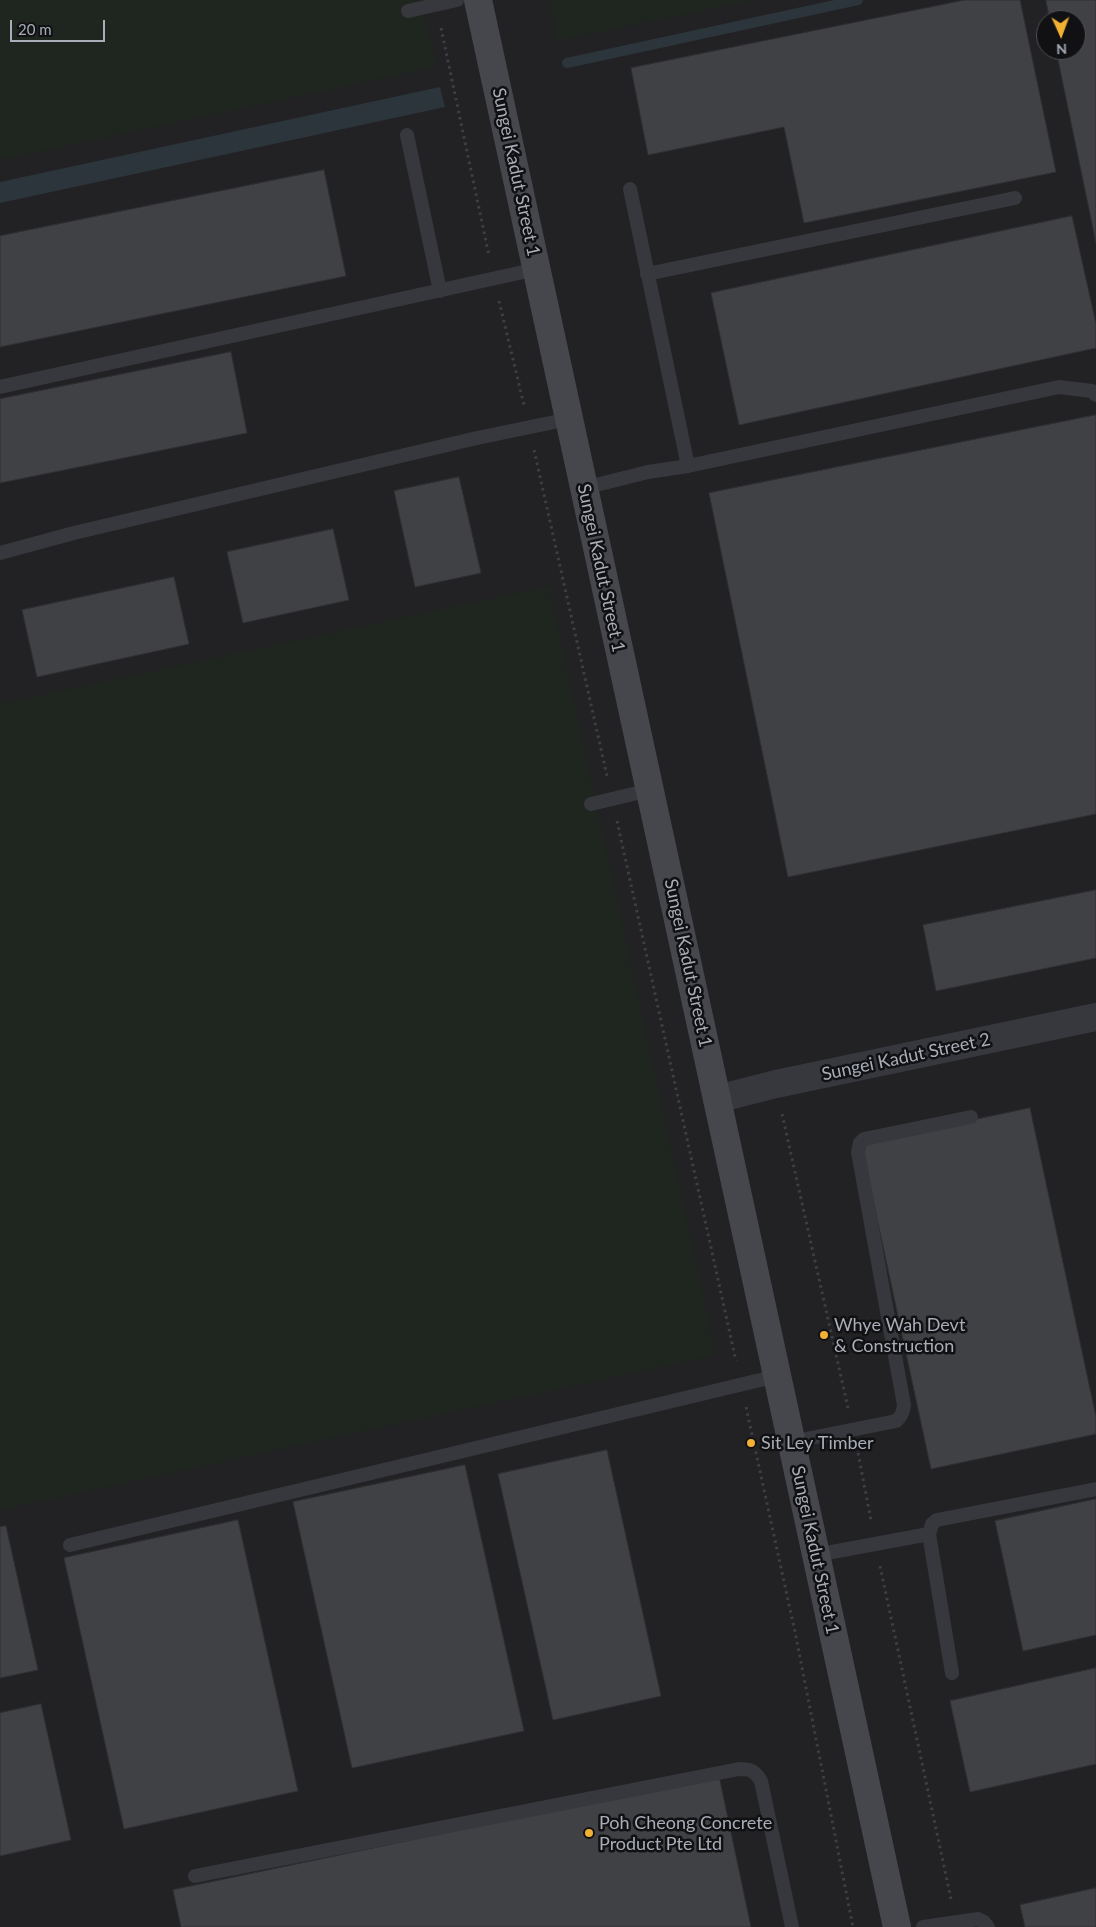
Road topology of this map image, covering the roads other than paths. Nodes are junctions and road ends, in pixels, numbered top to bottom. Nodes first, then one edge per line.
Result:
1 (457, 0) edge
2 (478, 0) edge
3 (408, 11) dead end
4 (407, 135) dead end
5 (630, 189) dead end
6 (1015, 198) dead end
7 (537, 269) junction
8 (647, 274) junction
9 (440, 291) junction
10 (0, 387) edge
11 (1096, 395) edge
12 (569, 419) junction
13 (688, 466) junction
14 (584, 488) junction
15 (0, 554) edge
16 (650, 790) junction
17 (591, 804) dead end
18 (1096, 1017) edge
19 (716, 1099) junction
20 (971, 1117) dead end
21 (777, 1376) junction
22 (791, 1442) junction
23 (1096, 1489) edge
24 (929, 1534) junction
25 (70, 1545) dead end
26 (816, 1555) junction
27 (952, 1673) dead end
28 (195, 1876) dead end
29 (792, 1927) edge
30 (897, 1927) edge
31 (924, 1927) edge
32 (988, 1927) edge

1 - 3 lane
2 - 7 street, Sungei Kadut Street 1
4 - 9 lane
5 - 8 lane
6 - 8 lane
7 - 9 lane
7 - 12 street, Sungei Kadut Street 1
8 - 13 lane
9 - 10 lane
11 - 13 lane
12 - 14 street, Sungei Kadut Street 1
12 - 15 lane
13 - 14 lane
14 - 16 street, Sungei Kadut Street 1
16 - 17 lane
16 - 19 street, Sungei Kadut Street 1
18 - 19 street, Sungei Kadut Street 2
19 - 21 street, Sungei Kadut Street 1
20 - 22 lane
21 - 22 street, Sungei Kadut Street 1
21 - 25 lane
22 - 26 street, Sungei Kadut Street 1
23 - 24 lane
24 - 26 lane
24 - 27 lane
26 - 30 street, Sungei Kadut Street 1
28 - 29 lane
31 - 32 lane

